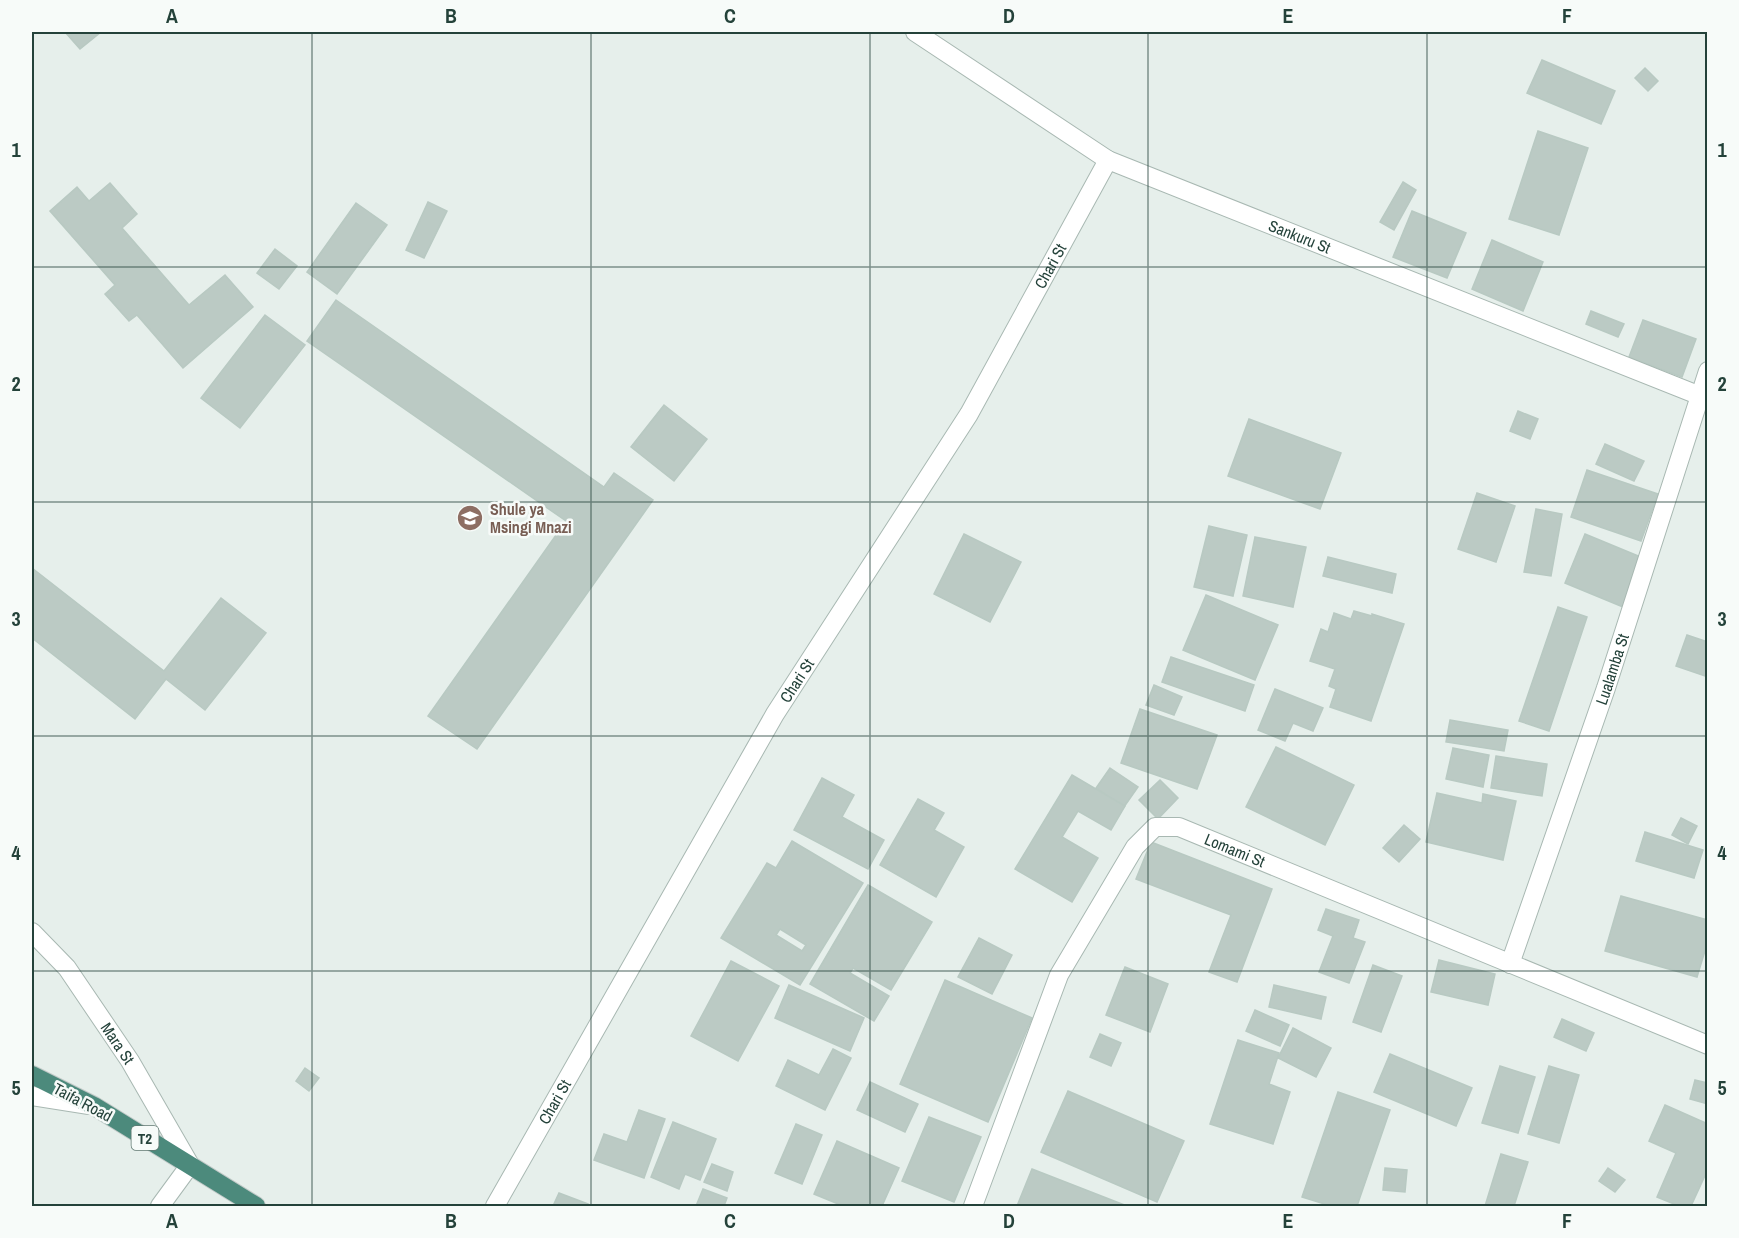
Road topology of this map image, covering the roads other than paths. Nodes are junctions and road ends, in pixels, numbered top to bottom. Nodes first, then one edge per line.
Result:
1 (915, 32) edge
2 (1108, 160) junction
3 (1707, 371) edge
4 (1703, 397) edge
5 (32, 932) edge
6 (1510, 964) junction
7 (1707, 1045) edge
8 (32, 1075) edge
9 (32, 1096) edge
10 (94, 1106) junction
11 (190, 1165) junction
12 (166, 1203) edge
13 (256, 1206) edge
14 (495, 1206) edge
15 (973, 1206) edge

1 - 2 street, Sankuru St
2 - 4 street, Sankuru St
2 - 14 street, Chari St
3 - 4 street, Lualamba St
4 - 6 street, Lualamba St
5 - 11 street, Mara St
6 - 7 street, Lomami St
6 - 15 street, Lomami St
8 - 10 highway, Taifa Road / T2
9 - 10 street
10 - 11 highway, Taifa Road / T2
11 - 12 street
11 - 13 highway, Taifa Road / T2

